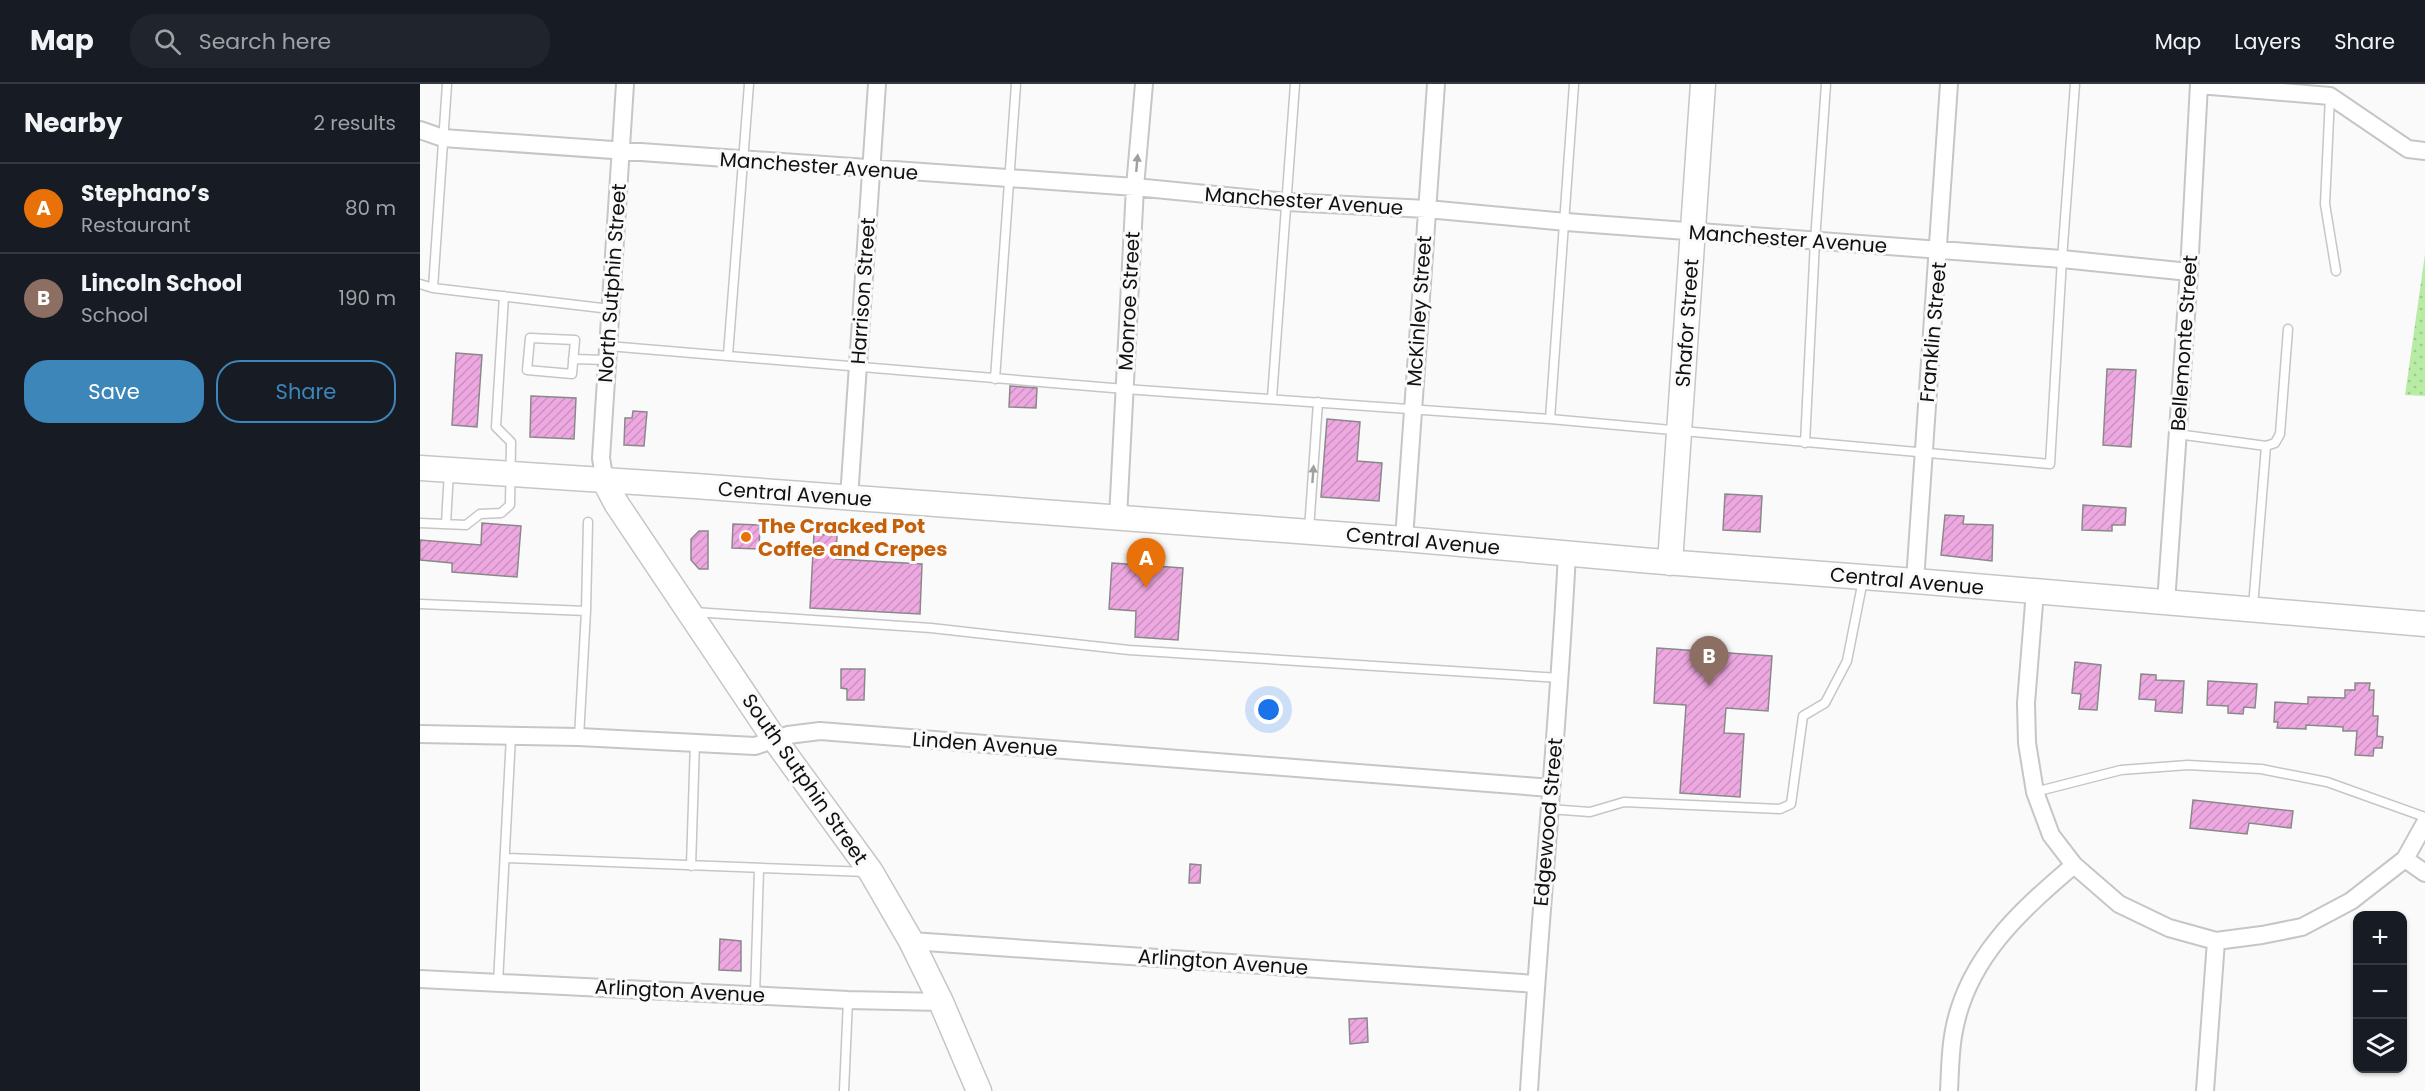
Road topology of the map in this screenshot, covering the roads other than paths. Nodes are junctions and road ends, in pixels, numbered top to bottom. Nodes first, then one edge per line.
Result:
1 (447, 84) edge
2 (625, 84) edge
3 (749, 84) edge
4 (877, 84) edge
5 (1016, 84) edge
6 (1144, 84) edge
7 (1294, 84) edge
8 (1436, 84) edge
9 (1574, 84) edge
10 (1703, 84) edge
11 (1826, 84) edge
12 (1949, 84) edge
13 (2075, 84) edge
14 (2199, 85) edge
15 (2330, 96) junction
16 (420, 130) edge
17 (443, 138) junction
18 (620, 151) junction
19 (2425, 151) edge
20 (744, 160) junction
21 (870, 169) junction
22 (1010, 180) junction
23 (1135, 187) junction
24 (1287, 202) junction
25 (1427, 209) junction
26 (1566, 222) junction
27 (1694, 232) junction
28 (1815, 241) junction
29 (1940, 250) junction
30 (2062, 259) junction
31 (2336, 271) dead end
32 (2189, 272) junction
33 (420, 284) edge
34 (433, 288) junction
35 (504, 296) junction
36 (610, 309) junction
37 (2288, 329) dead end
38 (608, 353) junction
39 (728, 355) junction
40 (573, 359) junction
41 (858, 366) junction
42 (994, 379) junction
43 (1125, 390) junction
44 (1272, 398) junction
45 (1318, 402) junction
46 (1412, 410) junction
47 (1550, 419) junction
48 (1680, 432) junction
49 (2177, 434) junction
50 (1805, 443) junction
51 (2266, 446) junction
52 (1923, 454) junction
53 (420, 468) edge
54 (449, 470) junction
55 (512, 475) junction
56 (605, 482) junction
57 (849, 498) junction
58 (1118, 518) junction
59 (588, 522) dead end
60 (420, 523) edge
61 (446, 524) junction
62 (1309, 532) junction
63 (1404, 539) junction
64 (1567, 553) junction
65 (1670, 563) junction
66 (1864, 577) junction
67 (1915, 581) junction
68 (2035, 591) junction
69 (2166, 603) junction
70 (420, 604) edge
71 (2253, 610) junction
72 (586, 611) junction
73 (691, 612) junction
74 (2425, 624) edge
75 (1560, 678) junction
76 (420, 734) edge
77 (511, 736) junction
78 (579, 737) junction
79 (775, 740) junction
80 (695, 742) junction
81 (1551, 788) junction
82 (2035, 792) junction
83 (1549, 809) junction
84 (2425, 817) edge
85 (2425, 823) edge
86 (505, 858) junction
87 (2405, 860) junction
88 (2074, 865) junction
89 (691, 866) junction
90 (759, 869) junction
91 (872, 872) junction
92 (2425, 873) edge
93 (911, 941) junction
94 (2216, 941) junction
95 (420, 980) edge
96 (498, 983) junction
97 (1536, 984) junction
98 (755, 995) junction
99 (848, 1000) junction
100 (941, 1002) junction
101 (981, 1090) edge
102 (844, 1091) edge
103 (1529, 1091) edge
104 (1949, 1091) edge
105 (2205, 1091) edge

1 - 17 lane
2 - 18 street, North Sutphin Street
3 - 20 lane
4 - 21 street, Harrison Street
5 - 22 lane
23 -> 6 street, Monroe Street
7 - 24 lane
8 - 25 street, McKinley Street
9 - 26 lane
10 - 27 street, Shafor Street
11 - 28 lane
12 - 29 street, Franklin Street
13 - 30 lane
14 - 15 street
14 - 32 street, Bellemonte Street
15 - 19 street
15 - 31 lane
16 - 17 street, Manchester Avenue
17 - 18 street, Manchester Avenue
17 - 34 lane
18 - 20 street, Manchester Avenue
18 - 36 street, North Sutphin Street
20 - 21 street, Manchester Avenue
20 - 39 lane
21 - 22 street, Manchester Avenue
21 - 41 street, Harrison Street
22 - 23 street, Manchester Avenue
22 - 42 lane
23 - 24 street, Manchester Avenue
23 - 43 street, Monroe Street
24 - 25 street, Manchester Avenue
24 - 44 lane
25 - 26 street, Manchester Avenue
25 - 46 street, McKinley Street
26 - 27 street, Manchester Avenue
26 - 47 lane
27 - 28 street, Manchester Avenue
27 - 48 street, Shafor Street
28 - 29 street, Manchester Avenue
28 - 50 lane
29 - 30 street, Manchester Avenue
29 - 52 street, Franklin Street
30 - 32 street, Manchester Avenue
30 - 52 lane
32 - 49 street, Bellemonte Street
33 - 34 lane
34 - 35 lane
35 - 36 lane
35 - 55 lane
36 - 38 street, North Sutphin Street
37 - 51 lane
38 - 39 lane
38 - 40 lane
38 - 56 street, North Sutphin Street
39 - 41 lane
40 - 40 lane
41 - 42 lane
41 - 57 street, Harrison Street
42 - 43 lane
43 - 44 lane
43 - 58 street, Monroe Street
44 - 45 lane
45 - 46 lane
62 -> 45 lane
46 - 47 lane
46 - 63 street, McKinley Street
47 - 48 lane
48 - 50 lane
48 - 65 street, Shafor Street
49 - 51 lane
49 - 69 street, Bellemonte Street
50 - 52 lane
51 - 71 lane
52 - 67 street, Franklin Street
53 - 54 street, Central Avenue
54 - 55 street, Central Avenue
54 - 61 lane
55 - 56 street, Central Avenue
55 - 61 lane
56 - 57 street, Central Avenue
56 - 73 street, South Sutphin Street
57 - 58 street, Central Avenue
58 - 62 street, Central Avenue
59 - 72 lane
60 - 61 lane
62 - 63 street, Central Avenue
63 - 64 street, Central Avenue
64 - 65 street, Central Avenue
64 - 75 street, Edgewood Street
65 - 66 street, Central Avenue
66 - 67 street, Central Avenue
66 - 83 lane
67 - 68 street, Central Avenue
68 - 69 street, Central Avenue
68 - 82 street
69 - 71 street, Central Avenue
70 - 72 lane
71 - 74 street, Central Avenue
72 - 78 lane
73 - 75 lane
73 - 79 street, South Sutphin Street
75 - 81 street, Edgewood Street
76 - 77 street, Linden Avenue
77 - 78 street, Linden Avenue
77 - 86 lane
78 - 80 street, Linden Avenue
79 - 80 street, Linden Avenue
79 - 81 street, Linden Avenue
79 - 91 street, South Sutphin Street
80 - 89 lane
81 - 83 street, Edgewood Street
82 - 84 lane
82 - 88 street
83 - 97 street, Edgewood Street
85 - 87 street
86 - 89 lane
86 - 96 lane
87 - 92 street
87 - 94 street
88 - 94 street
88 - 104 street
89 - 90 lane
90 - 91 lane
90 - 98 lane
91 - 93 street, South Sutphin Street
93 - 97 street, Arlington Avenue
93 - 100 street, South Sutphin Street
94 - 105 street
95 - 96 street, Arlington Avenue
96 - 98 street, Arlington Avenue
97 - 103 street, Edgewood Street
98 - 99 street, Arlington Avenue
99 - 100 street, Arlington Avenue
99 - 102 lane
100 - 101 street, South Sutphin Street

